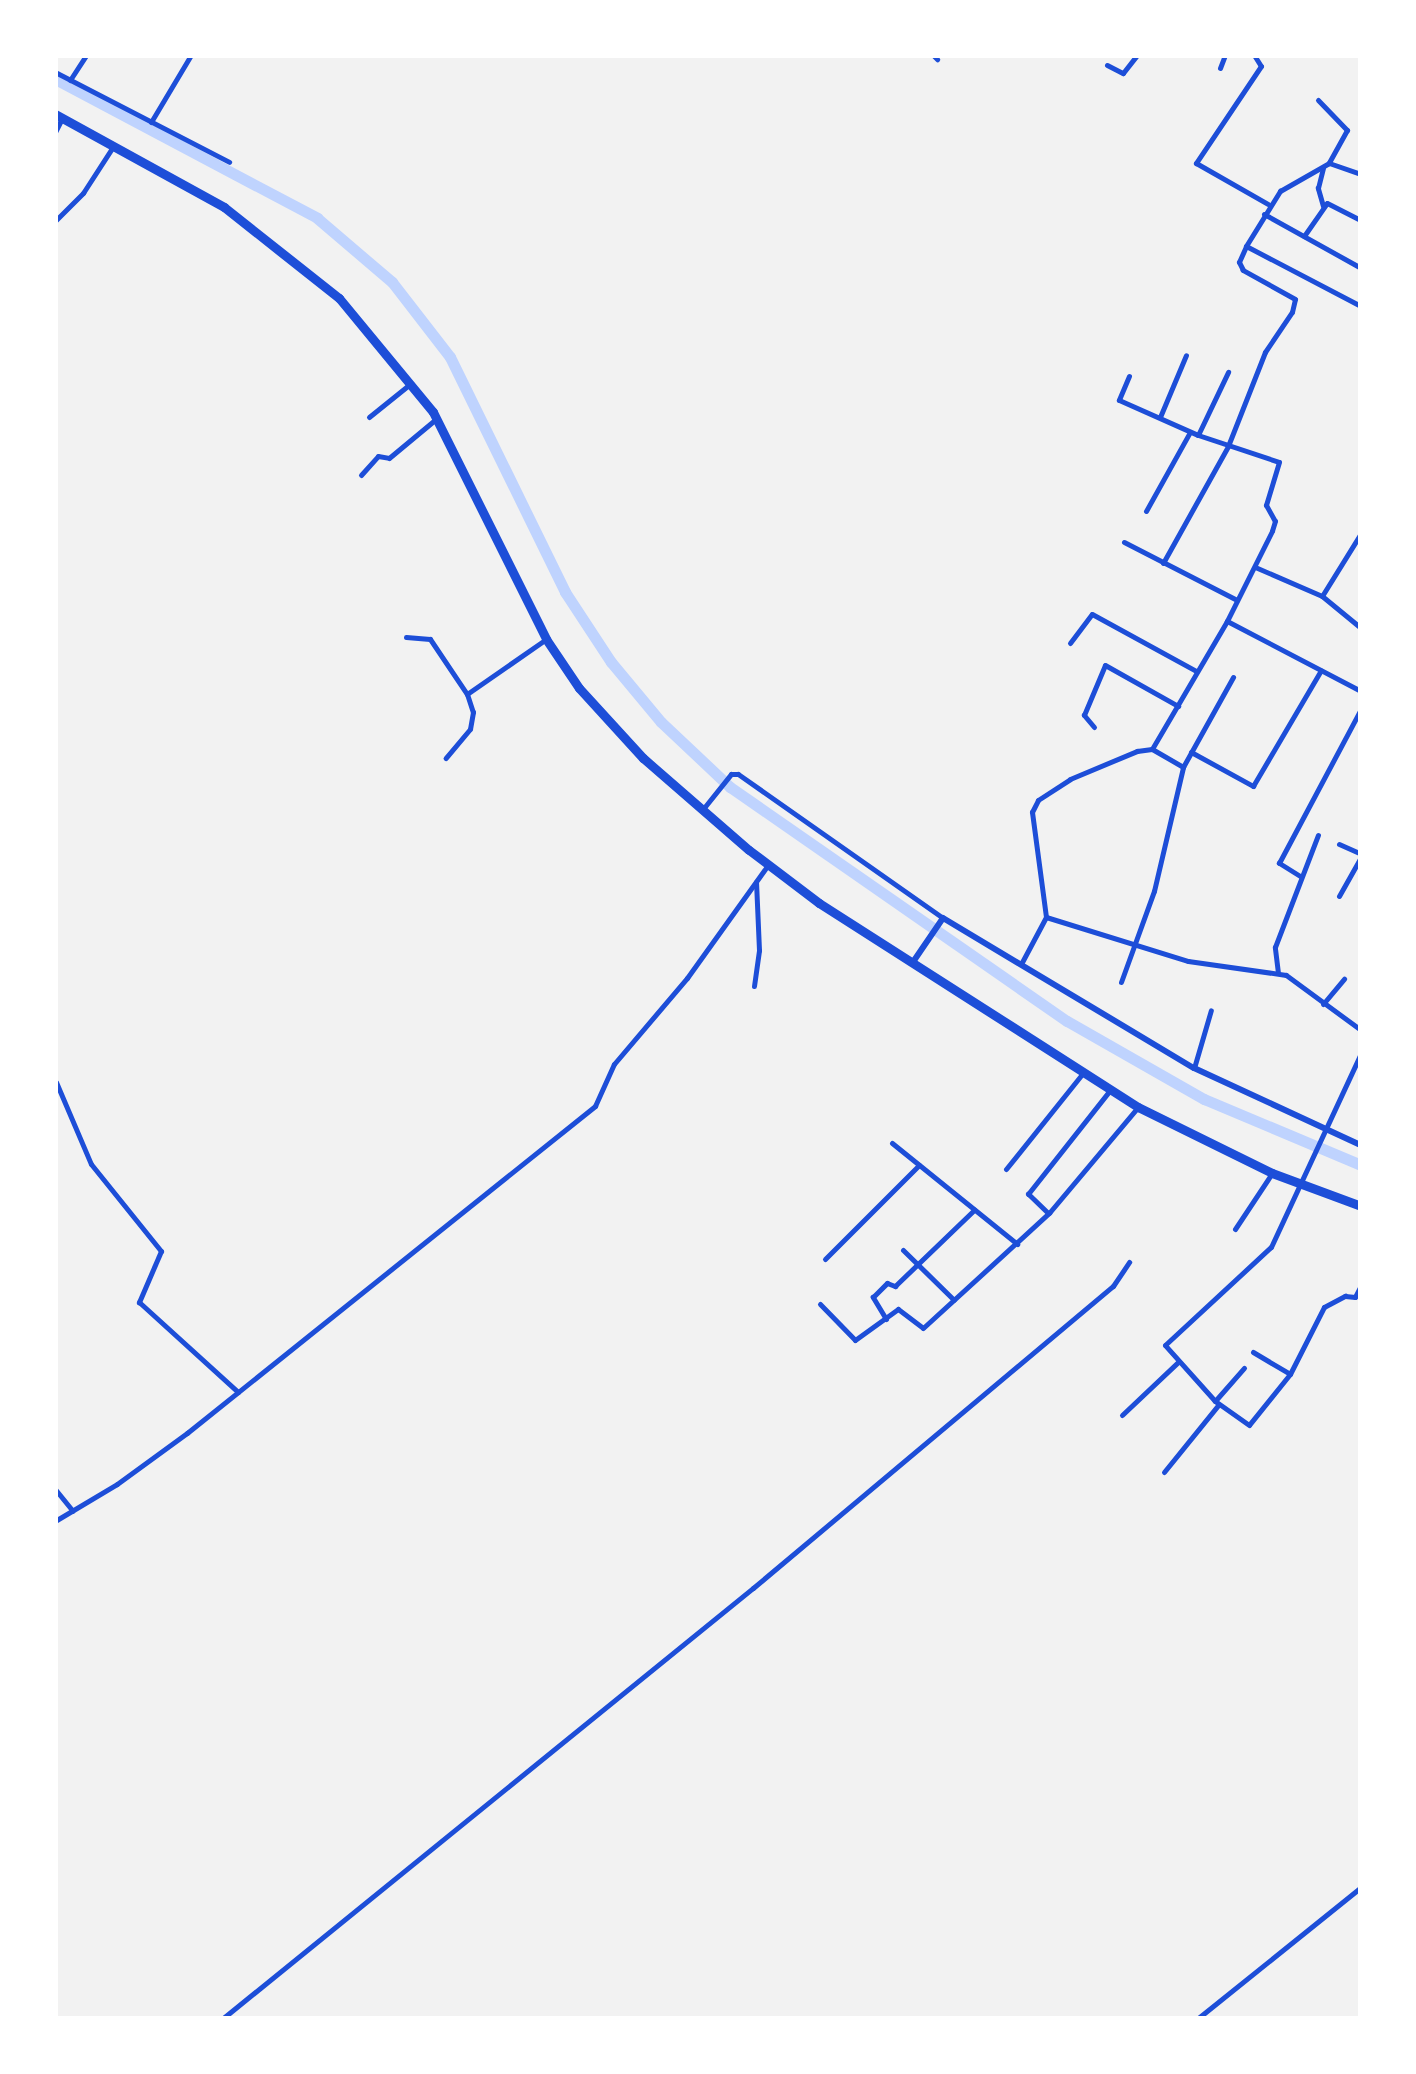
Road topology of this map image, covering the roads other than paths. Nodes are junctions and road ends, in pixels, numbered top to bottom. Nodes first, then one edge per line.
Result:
1 (86, 55) edge
2 (192, 55) edge
3 (1137, 55) edge
4 (1225, 55) edge
5 (1254, 55) edge
6 (1106, 64) dead end
7 (1220, 68) dead end
8 (55, 72) edge
9 (70, 80) junction
10 (1318, 100) dead end
11 (59, 116) edge
12 (151, 122) junction
13 (55, 132) edge
14 (114, 145) junction
15 (229, 162) dead end
16 (1326, 165) junction
17 (1361, 174) edge
18 (1268, 204) junction
19 (1322, 206) junction
20 (1264, 214) junction
21 (1361, 220) edge
22 (55, 221) edge
23 (1304, 236) junction
24 (1246, 246) junction
25 (1361, 268) edge
26 (1361, 306) edge
27 (1186, 355) dead end
28 (1228, 372) dead end
29 (1129, 376) dead end
30 (412, 382) junction
31 (1160, 417) junction
32 (369, 418) dead end
33 (436, 418) junction
34 (1190, 432) junction
35 (1198, 436) junction
36 (1228, 446) junction
37 (361, 475) dead end
38 (1146, 511) dead end
39 (1361, 533) edge
40 (1124, 542) dead end
41 (1163, 563) junction
42 (1255, 567) junction
43 (1322, 596) junction
44 (1237, 600) junction
45 (1227, 621) junction
46 (1360, 625) edge
47 (406, 637) dead end
48 (546, 639) junction
49 (1070, 643) dead end
50 (1196, 670) junction
51 (1320, 670) junction
52 (1233, 678) dead end
53 (1361, 691) edge
54 (467, 694) junction
55 (1178, 706) junction
56 (1361, 709) edge
57 (1094, 726) dead end
58 (1152, 749) junction
59 (1191, 752) junction
60 (446, 758) dead end
61 (1183, 767) junction
62 (705, 806) junction
63 (1318, 835) dead end
64 (1339, 844) dead end
65 (1361, 856) edge
66 (768, 865) junction
67 (1300, 876) junction
68 (756, 882) junction
69 (1339, 896) dead end
70 (1046, 917) junction
71 (940, 921) junction
72 (1133, 947) junction
73 (916, 958) junction
74 (1021, 964) junction
75 (1278, 972) junction
76 (1344, 979) dead end
77 (1121, 982) dead end
78 (754, 986) dead end
79 (1324, 1004) junction
80 (1211, 1010) dead end
81 (1361, 1030) edge
82 (1361, 1053) edge
83 (1194, 1068) junction
84 (1083, 1073) junction
85 (56, 1082) edge
86 (1110, 1090) junction
87 (1138, 1107) junction
88 (1323, 1133) junction
89 (892, 1142) dead end
90 (1361, 1145) edge
91 (919, 1165) junction
92 (1006, 1169) dead end
93 (1272, 1173) junction
94 (1303, 1181) junction
95 (1361, 1206) edge
96 (974, 1210) junction
97 (1048, 1214) junction
98 (1235, 1230) dead end
99 (1017, 1244) junction
100 (903, 1250) dead end
101 (825, 1259) dead end
102 (1129, 1262) dead end
103 (918, 1264) junction
104 (1361, 1285) edge
105 (954, 1300) junction
106 (820, 1304) dead end
107 (886, 1319) junction
108 (1253, 1352) dead end
109 (1178, 1362) junction
110 (1244, 1368) dead end
111 (1290, 1374) junction
112 (238, 1392) junction
113 (1217, 1402) junction
114 (1122, 1415) dead end
115 (1164, 1472) dead end
116 (55, 1489) edge
117 (74, 1511) junction
118 (55, 1521) edge
119 (1361, 1888) edge
120 (222, 2019) edge
121 (1197, 2019) edge

1 - 9 street
2 - 12 street
3 - 6 street
4 - 7 street
5 - 18 street
8 - 9 street
9 - 12 street
10 - 16 street
11 - 13 street
11 - 14 main road
12 - 15 street
14 - 22 street
14 - 30 main road
16 - 17 street
16 - 18 street
16 - 19 street
18 - 20 street
19 - 21 street
19 - 23 street
20 - 23 street
20 - 24 street
23 - 25 street
24 - 26 street
24 - 36 street
27 - 31 street
28 - 35 street
29 - 31 street
30 - 32 street
30 - 33 main road
31 - 34 street
33 - 37 street
33 - 48 main road
34 - 35 street
34 - 38 street
35 - 36 street
36 - 41 street
36 - 42 street
39 - 43 street
40 - 41 street
41 - 44 street
42 - 43 street
42 - 44 street
43 - 46 street
44 - 45 street
45 - 50 street
45 - 51 street
47 - 54 street
48 - 54 street
48 - 62 main road
49 - 50 street
50 - 55 street
51 - 53 street
51 - 59 street
52 - 59 street
54 - 60 street
55 - 57 street
55 - 58 street
56 - 67 street
58 - 61 street
58 - 70 street
59 - 61 street
61 - 72 street
62 - 66 main road
62 - 71 street
63 - 67 street
64 - 65 street
65 - 69 street
66 - 68 street
66 - 73 main road
67 - 75 street
68 - 78 street
68 - 112 street
70 - 72 street
70 - 74 street
71 - 73 street
71 - 74 street
72 - 75 street
72 - 77 street
73 - 84 main road
74 - 83 street
75 - 79 street
76 - 79 street
79 - 81 street
80 - 83 street
82 - 88 street
83 - 88 street
84 - 86 main road
84 - 92 street
85 - 112 street
86 - 87 main road
86 - 97 street
87 - 93 main road
87 - 97 street
88 - 90 street
88 - 94 street
89 - 91 street
91 - 96 street
91 - 101 street
93 - 94 main road
93 - 98 street
94 - 95 main road
94 - 109 street
96 - 99 street
96 - 103 street
97 - 99 street
99 - 105 street
100 - 103 street
102 - 120 street
103 - 105 street
103 - 107 street
104 - 111 street
105 - 107 street
106 - 107 street
108 - 111 street
109 - 113 street
109 - 114 street
110 - 113 street
111 - 113 street
112 - 117 street
113 - 115 street
116 - 117 street
117 - 118 street
119 - 121 street

